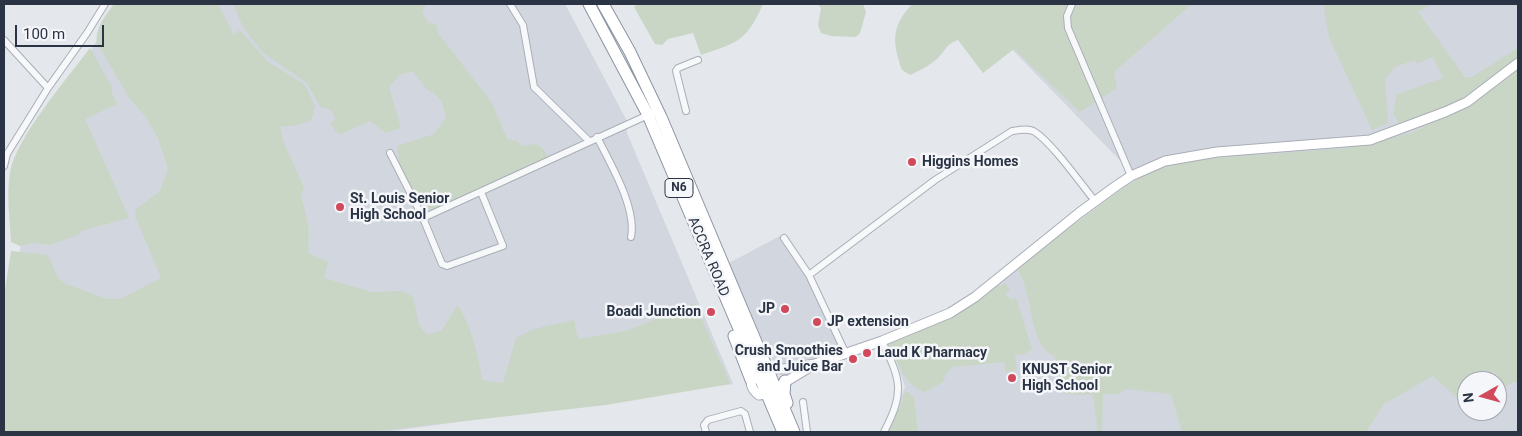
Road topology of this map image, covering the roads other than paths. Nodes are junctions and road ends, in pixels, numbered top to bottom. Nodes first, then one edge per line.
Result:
1 (98, 4) edge
2 (105, 4) edge
3 (510, 4) edge
4 (589, 4) edge
5 (603, 4) edge
6 (1072, 4) edge
7 (101, 11) junction
8 (5, 45) edge
9 (698, 60) dead end
10 (1518, 64) edge
11 (48, 88) junction
12 (686, 111) dead end
13 (648, 115) junction
14 (597, 137) junction
15 (588, 141) junction
16 (390, 153) dead end
17 (4, 166) edge
18 (1131, 176) junction
19 (481, 192) junction
20 (1095, 201) junction
21 (423, 218) junction
22 (631, 237) dead end
23 (784, 238) dead end
24 (809, 275) junction
25 (882, 341) junction
26 (846, 354) junction
27 (815, 364) junction
28 (758, 372) junction
29 (776, 389) junction
30 (803, 402) dead end
31 (706, 432) edge
32 (750, 432) edge
33 (783, 432) edge
34 (794, 432) edge
35 (799, 432) edge
36 (807, 432) edge
37 (884, 432) edge

1 - 7 street
2 - 7 street
3 - 15 street
4 - 13 highway, ACCRA ROAD / N6
5 - 28 highway, ACCRA ROAD / N6
6 - 18 street
7 - 11 street
8 - 11 street
9 - 12 street
10 - 18 street
11 - 17 street
13 - 14 street
13 - 28 highway, ACCRA ROAD / N6
14 - 15 street
14 - 22 street
15 - 19 street
16 - 21 street
18 - 20 street
19 - 21 street
19 - 21 street
20 - 24 street
20 - 25 street
23 - 24 street
24 - 26 street
25 - 26 street
25 - 37 street
26 - 27 street
27 - 28 street
27 - 29 street
28 - 29 highway, ACCRA ROAD / N6
29 - 33 highway, ACCRA ROAD / N6
29 - 34 highway, ACCRA ROAD / N6
29 - 35 highway
30 - 36 street
31 - 32 street

